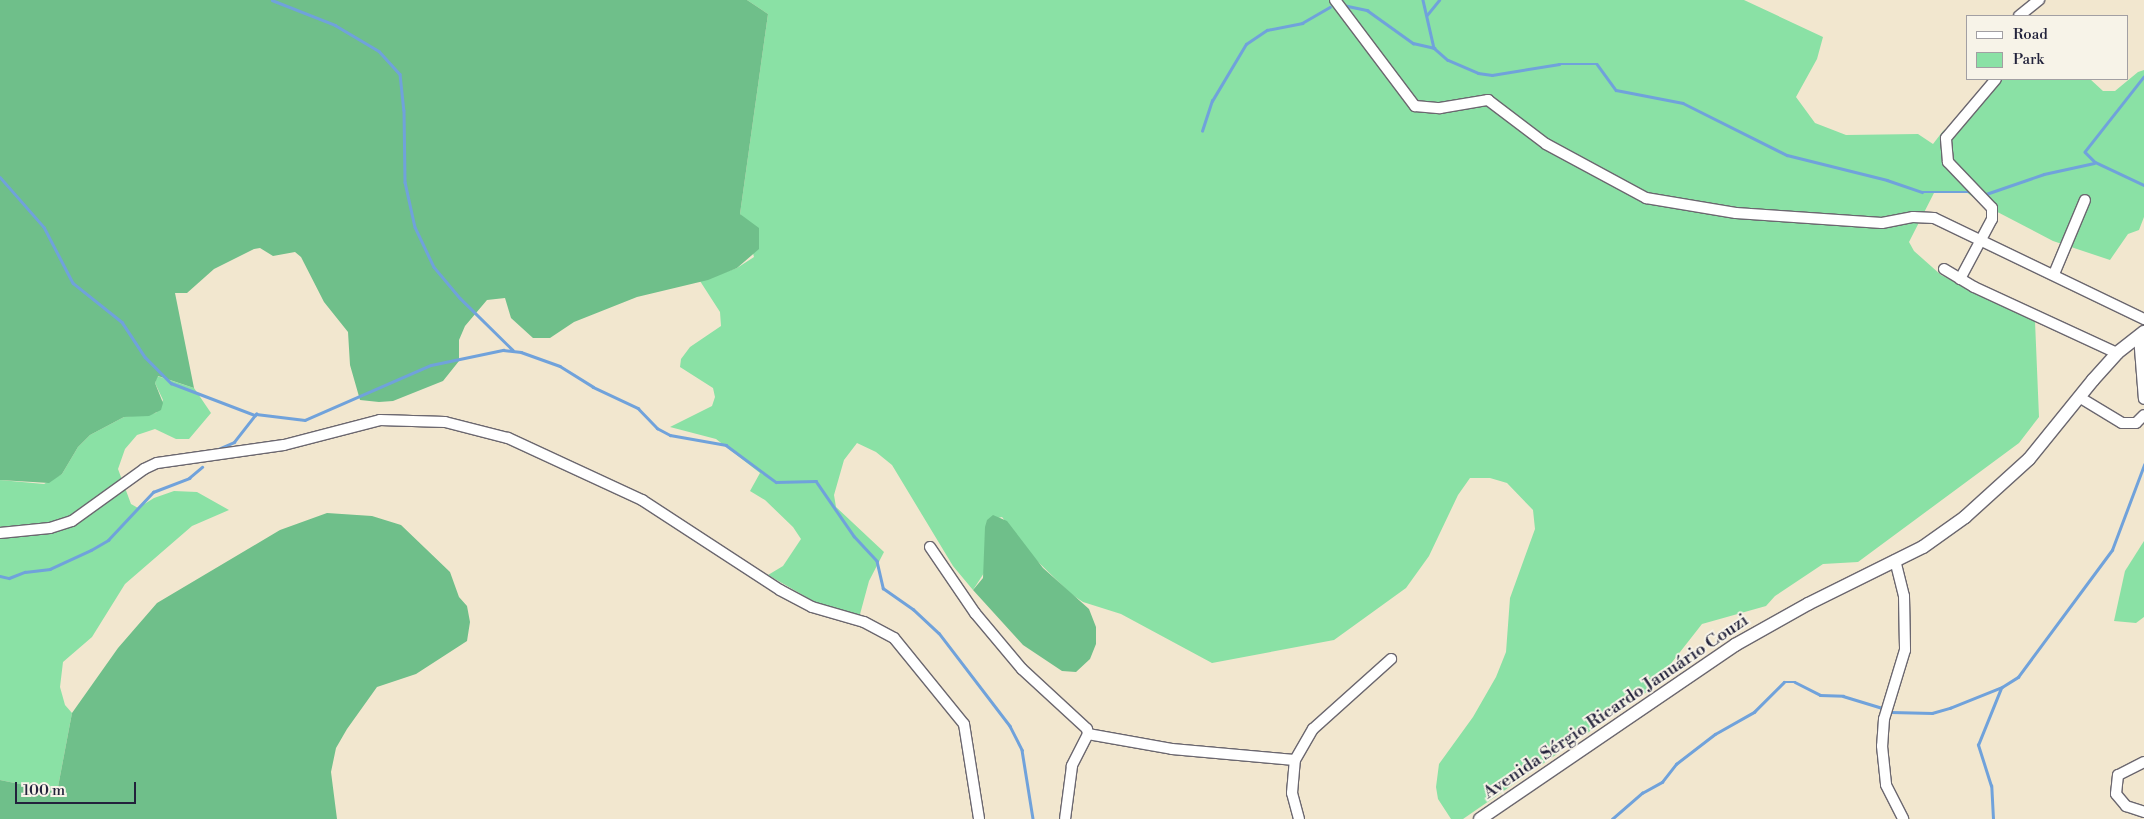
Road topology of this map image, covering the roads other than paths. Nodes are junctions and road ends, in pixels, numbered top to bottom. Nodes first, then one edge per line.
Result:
1 (1336, 0) edge
2 (2039, 0) edge
3 (2020, 15) edge
4 (1995, 80) edge
5 (2085, 200) dead end
6 (1981, 240) junction
7 (1944, 269) dead end
8 (2054, 274) junction
9 (1960, 279) junction
10 (2144, 319) edge
11 (2141, 334) edge
12 (2117, 353) junction
13 (2080, 397) junction
14 (2144, 399) edge
15 (2144, 415) edge
16 (0, 533) edge
17 (930, 548) dead end
18 (1895, 560) junction
19 (1391, 659) dead end
20 (1088, 734) junction
21 (1295, 760) junction
22 (2144, 762) edge
23 (2144, 812) edge
24 (979, 819) edge
25 (1065, 819) edge
26 (1299, 819) edge
27 (1480, 819) edge
28 (1903, 819) edge

1 - 6 street
2 - 3 street
4 - 6 street
5 - 8 street
6 - 8 street
6 - 9 street
7 - 9 street
8 - 10 street
9 - 12 street
11 - 12 street, Avenida Sérgio Ricardo Januário Couzi
11 - 14 street
12 - 13 street, Avenida Sérgio Ricardo Januário Couzi
13 - 15 street
13 - 18 street, Avenida Sérgio Ricardo Januário Couzi
16 - 24 street
17 - 20 street
18 - 27 street, Avenida Sérgio Ricardo Januário Couzi
18 - 28 street
19 - 21 street
20 - 21 street
20 - 25 street
21 - 26 street
22 - 23 street

